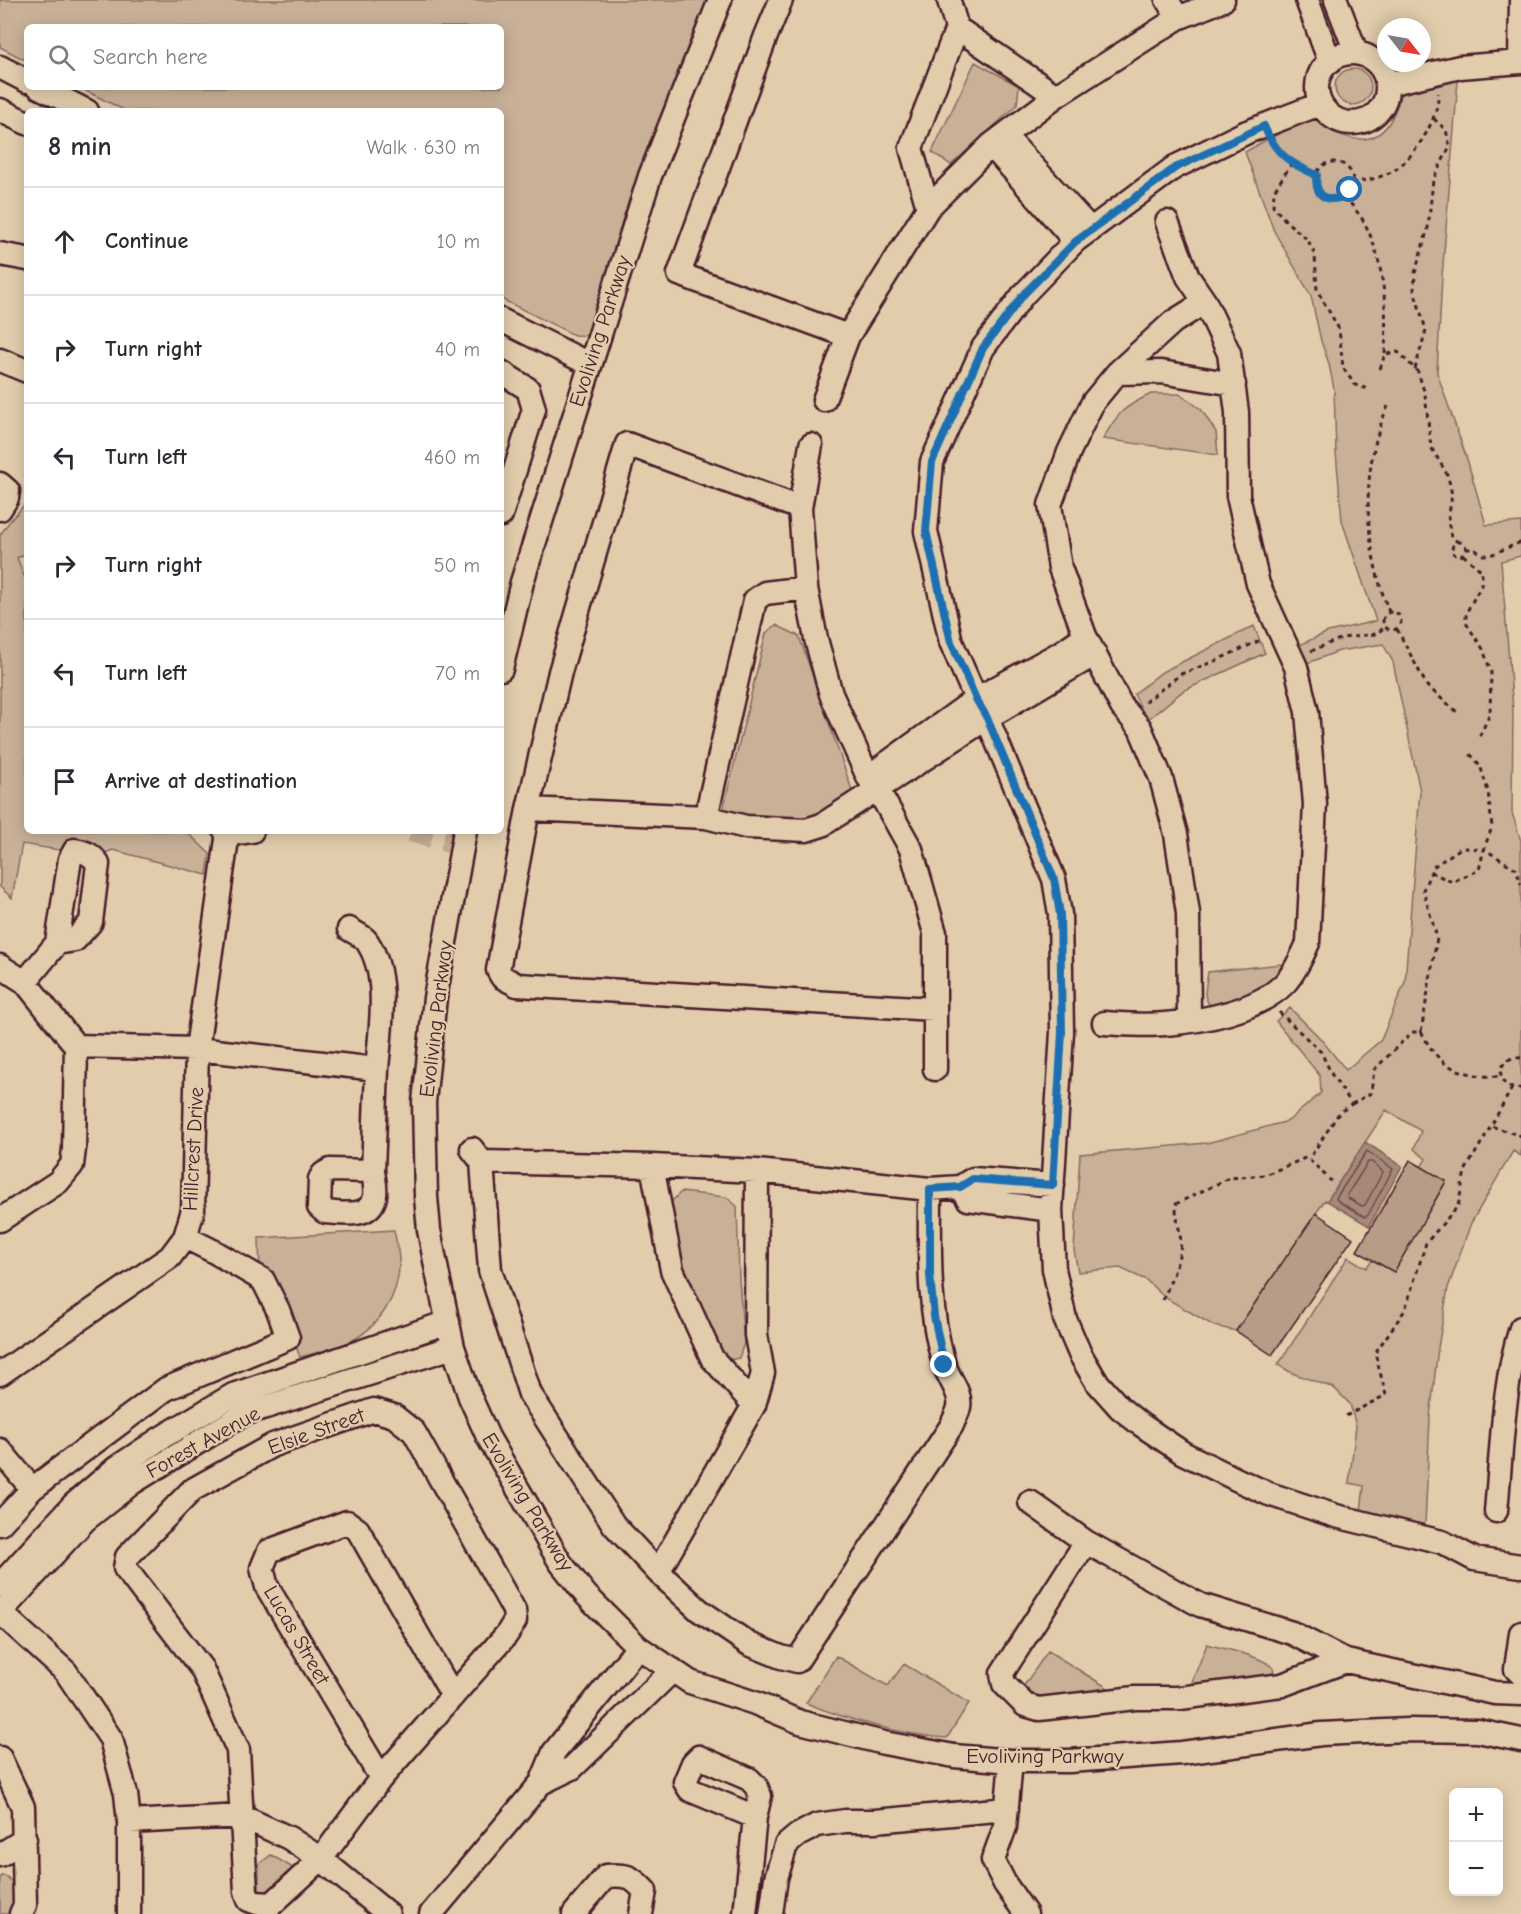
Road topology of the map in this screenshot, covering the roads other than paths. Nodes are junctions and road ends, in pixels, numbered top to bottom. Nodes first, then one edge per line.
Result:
1 (720, 0) edge
2 (781, 0) edge
3 (1223, 0) edge
4 (1307, 0) edge
5 (1336, 0) edge
6 (1521, 0) edge
7 (950, 1) edge
8 (1172, 9) edge
9 (957, 28) junction
10 (1356, 52) junction
11 (1330, 62) junction
12 (1521, 62) edge
13 (0, 67) edge
14 (24, 79) edge
15 (1388, 84) junction
16 (45, 90) edge
17 (1056, 96) junction
18 (1320, 104) junction
19 (81, 108) edge
20 (0, 110) edge
21 (24, 122) edge
22 (998, 140) junction
23 (928, 208) junction
24 (1167, 222) dead end
25 (1083, 236) junction
26 (0, 254) edge
27 (24, 258) edge
28 (1205, 302) junction
29 (504, 322) edge
30 (848, 336) junction
31 (0, 360) edge
32 (589, 364) junction
33 (24, 370) edge
34 (1117, 373) junction
35 (504, 374) edge
36 (1234, 384) junction
37 (824, 400) dead end
38 (811, 445) dead end
39 (0, 484) edge
40 (504, 505) edge
41 (800, 508) junction
42 (0, 509) edge
43 (806, 588) junction
44 (1090, 645) junction
45 (504, 657) edge
46 (981, 708) junction
47 (873, 783) junction
48 (528, 809) junction
49 (706, 817) junction
50 (226, 834) edge
51 (464, 834) edge
52 (350, 929) dead end
53 (57, 943) dead end
54 (0, 966) edge
55 (25, 982) junction
56 (934, 1009) junction
57 (1189, 1020) junction
58 (1104, 1023) dead end
59 (76, 1046) junction
60 (197, 1049) junction
61 (377, 1069) junction
62 (935, 1069) dead end
63 (652, 1166) junction
64 (373, 1171) dead end
65 (757, 1171) junction
66 (1053, 1185) junction
67 (960, 1187) junction
68 (930, 1189) junction
69 (1052, 1210) junction
70 (0, 1220) edge
71 (186, 1237) junction
72 (448, 1322) junction
73 (1521, 1328) edge
74 (288, 1338) junction
75 (453, 1347) junction
76 (0, 1374) edge
77 (302, 1383) junction
78 (754, 1405) junction
79 (1512, 1440) edge
80 (0, 1450) edge
81 (32, 1489) junction
82 (1030, 1502) dead end
83 (1496, 1511) dead end
84 (0, 1524) edge
85 (1086, 1542) junction
86 (1521, 1566) edge
87 (658, 1572) junction
88 (0, 1585) edge
89 (0, 1613) edge
90 (1521, 1633) edge
91 (638, 1647) junction
92 (1346, 1661) junction
93 (673, 1670) junction
94 (1521, 1674) edge
95 (1521, 1694) edge
96 (453, 1696) junction
97 (1521, 1740) edge
98 (0, 1758) edge
99 (1011, 1761) junction
100 (381, 1778) junction
101 (541, 1783) junction
102 (1007, 1809) junction
103 (241, 1816) junction
104 (755, 1817) dead end
105 (129, 1822) junction
106 (25, 1839) junction
107 (0, 1855) edge
108 (321, 1859) junction
109 (21, 1914) edge
110 (129, 1914) edge
111 (388, 1914) edge
112 (431, 1914) edge
113 (574, 1914) edge
114 (641, 1914) edge
115 (746, 1914) edge
116 (771, 1914) edge
117 (1026, 1914) edge

1 - 32 street, Evoliving Parkway
2 - 30 street
3 - 8 street
4 - 11 street
5 - 10 street
6 - 12 street
7 - 9 street
8 - 17 street
9 - 17 street
9 - 23 street
10 - 11 street
10 - 15 street
11 - 18 street
12 - 15 street
13 - 14 street
15 - 18 street
16 - 19 street
17 - 22 street
18 - 25 street
20 - 21 street
22 - 23 street
22 - 25 street
23 - 30 street
24 - 28 street
25 - 46 street
26 - 27 street
28 - 34 street
28 - 36 street
29 - 32 street
30 - 37 street
31 - 33 street
32 - 45 street, Evoliving Parkway
34 - 36 street
34 - 44 street
35 - 40 street
36 - 57 street
38 - 41 street
39 - 42 street
41 - 43 street
41 - 48 street
43 - 47 street
43 - 49 street
44 - 46 street
44 - 57 street
46 - 47 street
46 - 66 street
47 - 49 street
47 - 56 street
48 - 49 street
48 - 56 street
50 - 60 street, Hillcrest Drive
51 - 72 street, Evoliving Parkway
52 - 61 street
53 - 55 street
54 - 55 street
55 - 59 street
56 - 62 street
57 - 58 street
59 - 60 street
59 - 70 street
60 - 61 street
60 - 71 street, Hillcrest Drive
61 - 64 street
63 - 65 street
63 - 78 street
63 - 87 street
65 - 68 street
65 - 78 street
66 - 67 street
66 - 69 street
67 - 68 street
67 - 69 street
68 - 87 street
69 - 86 street
71 - 74 street
71 - 76 street, Hillcrest Drive
72 - 75 street, Evoliving Parkway
72 - 77 street, Forest Avenue
73 - 79 street
74 - 77 street
74 - 81 street
75 - 77 street, Forest Avenue
75 - 91 street, Evoliving Parkway
77 - 88 street, Forest Avenue
77 - 89 street, Forest Avenue
78 - 87 street
79 - 83 street
80 - 81 street
81 - 84 street
82 - 85 street
85 - 92 street
85 - 92 street
89 - 105 street
90 - 94 street
91 - 93 street, Evoliving Parkway
91 - 101 street
92 - 95 street
93 - 99 street, Evoliving Parkway
93 - 101 street
96 - 100 street, Elsie Street
96 - 100 street, Lucas Street
96 - 103 street, Elsie Street
97 - 99 street, Evoliving Parkway
98 - 106 street
99 - 102 street
100 - 108 street, Elsie Street
101 - 112 street
102 - 116 street
102 - 117 street
103 - 105 street
103 - 108 street
103 - 108 street, Elsie Street
104 - 115 street
105 - 110 street
106 - 107 street
106 - 109 street
108 - 111 street
113 - 114 street

